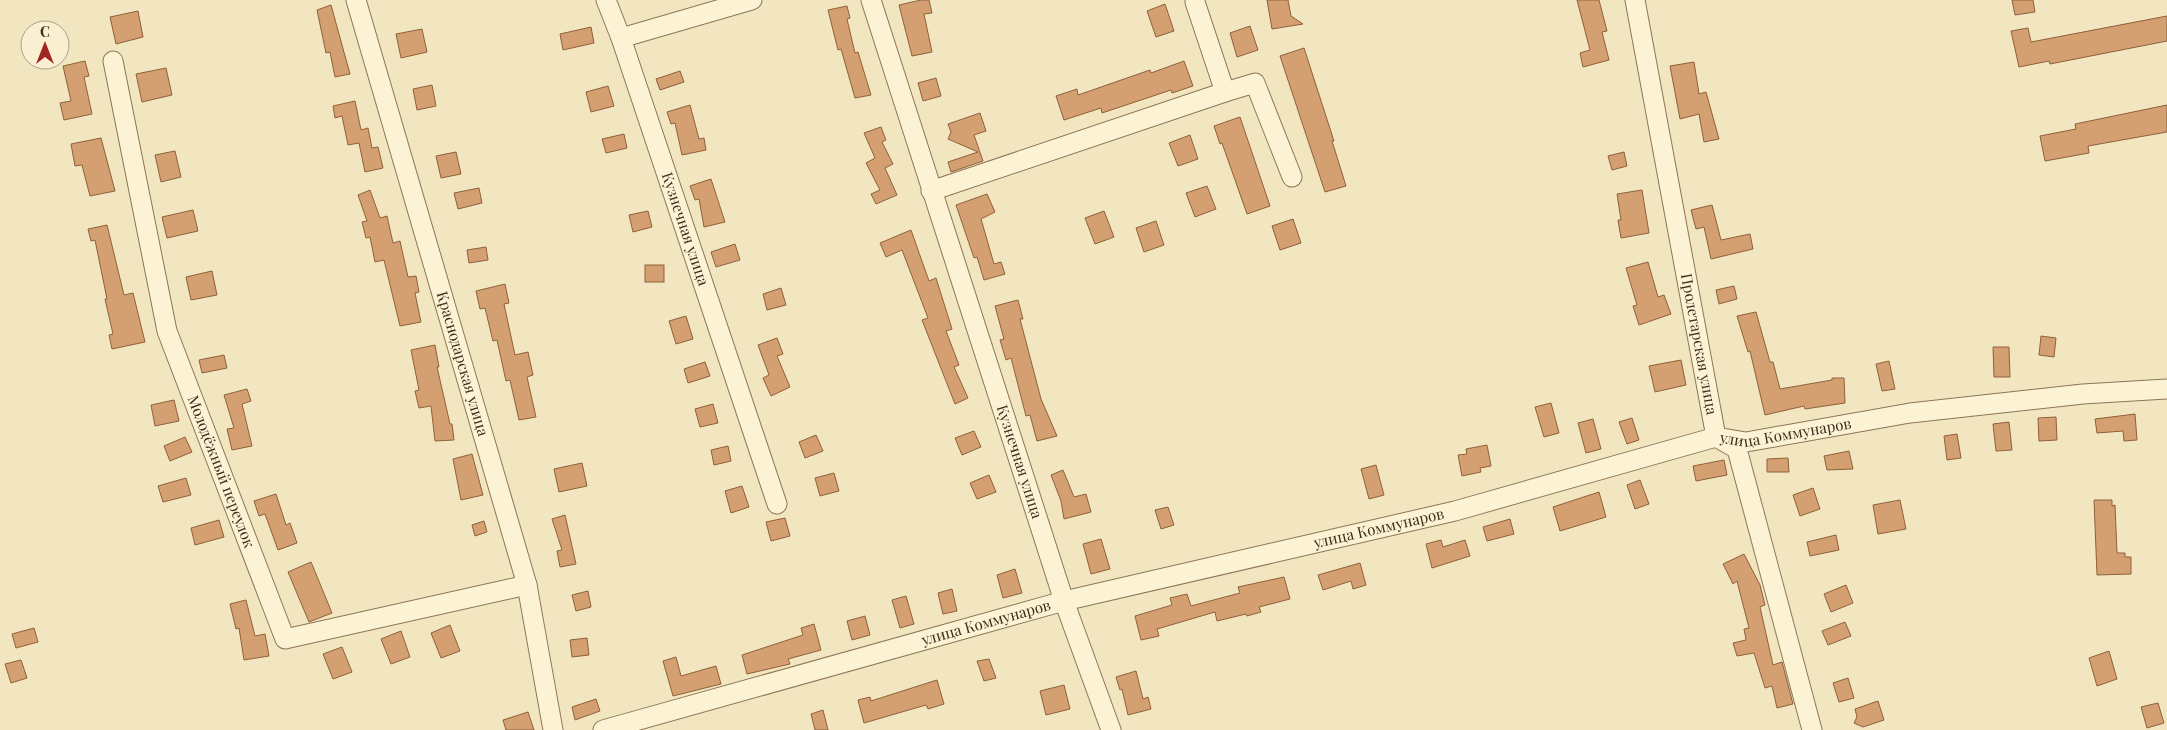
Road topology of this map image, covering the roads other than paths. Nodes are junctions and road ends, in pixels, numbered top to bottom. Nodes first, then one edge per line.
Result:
1 (356, 0) edge
2 (606, 0) edge
3 (752, 0) edge
4 (872, 0) edge
5 (1635, 0) edge
6 (1195, 2) dead end
7 (622, 38) junction
8 (112, 61) dead end
9 (1224, 92) junction
10 (1292, 177) dead end
11 (931, 191) junction
12 (2167, 389) edge
13 (1716, 437) junction
14 (777, 504) dead end
15 (527, 585) junction
16 (1064, 601) junction
17 (553, 730) edge
18 (603, 730) edge
19 (1111, 730) edge
20 (1812, 730) edge

1 - 15 street, Краснодарская улица
2 - 7 street, Кузнечная улица
3 - 7 street
4 - 11 street, Кузнечная улица
5 - 13 street, Пролетарская улица
6 - 9 street
7 - 14 street, Кузнечная улица
8 - 15 street, Молодёжный переулок
9 - 10 street
9 - 11 street
11 - 16 street, Кузнечная улица
12 - 13 street, улица Коммунаров
13 - 16 street, улица Коммунаров
13 - 20 street
15 - 17 street, Краснодарская улица
16 - 18 street, улица Коммунаров
16 - 19 street, Кузнечная улица

